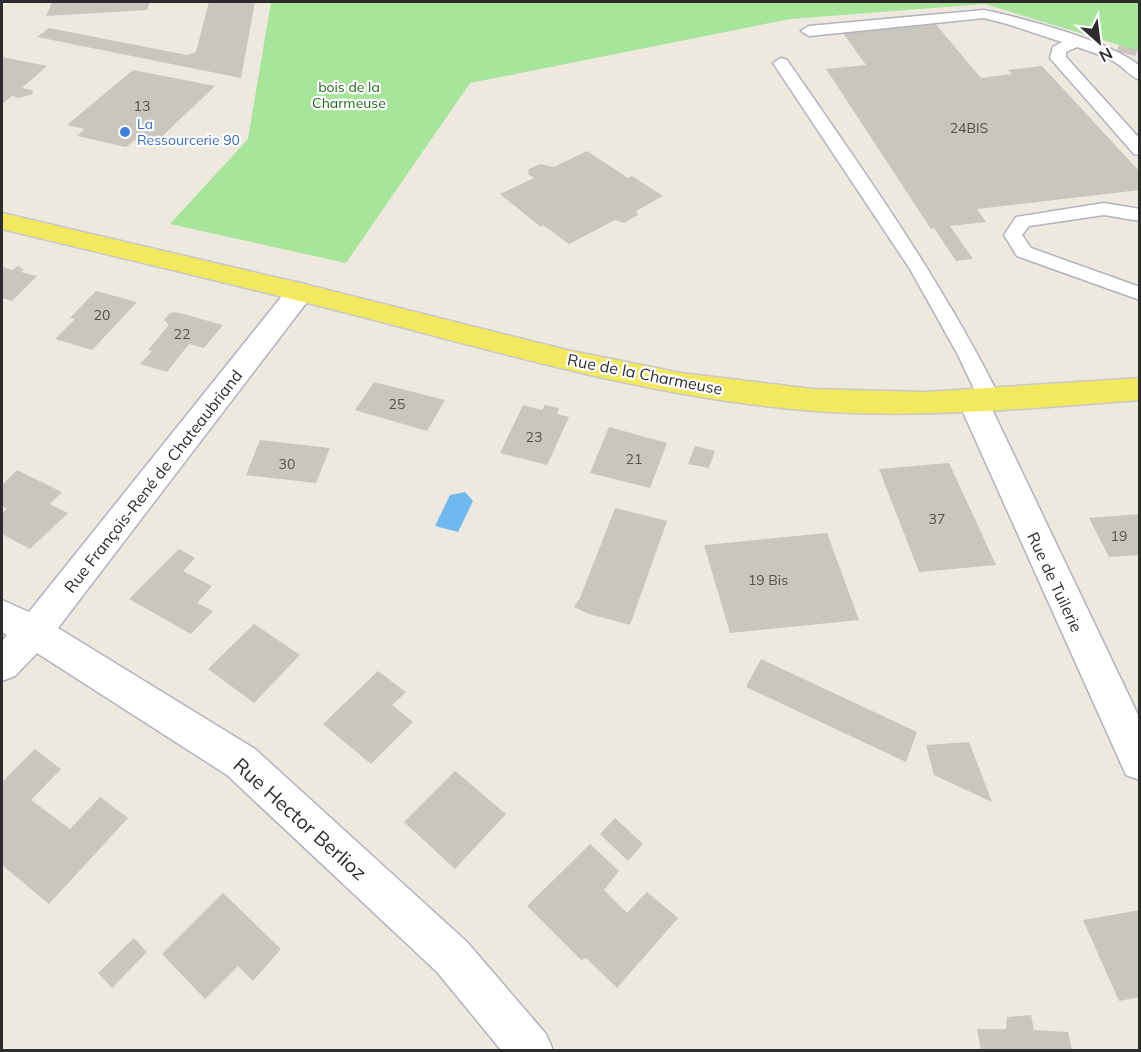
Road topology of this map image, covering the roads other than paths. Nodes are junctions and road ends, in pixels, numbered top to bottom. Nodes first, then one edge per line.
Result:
1 (809, 31) dead end
2 (1076, 42) junction
3 (781, 63) dead end
4 (1140, 75) edge
5 (1140, 150) edge
6 (1140, 215) edge
7 (2, 221) edge
8 (300, 292) junction
9 (1140, 294) edge
10 (1140, 388) edge
11 (981, 401) junction
12 (18, 624) edge
13 (2, 665) edge
14 (1140, 762) edge
15 (530, 1050) edge

1 - 2 lane
2 - 4 lane
2 - 5 lane
3 - 11 lane
6 - 9 lane
7 - 8 main road, Rue de la Charmeuse
8 - 11 main road, Rue de la Charmeuse
8 - 12 street, Rue François-René de Chateaubriand
10 - 11 main road, Rue de la Charmeuse
11 - 14 street, Rue de Tuilerie
12 - 13 street, Rue François-René de Chateaubriand
12 - 15 street, Rue Hector Berlioz

